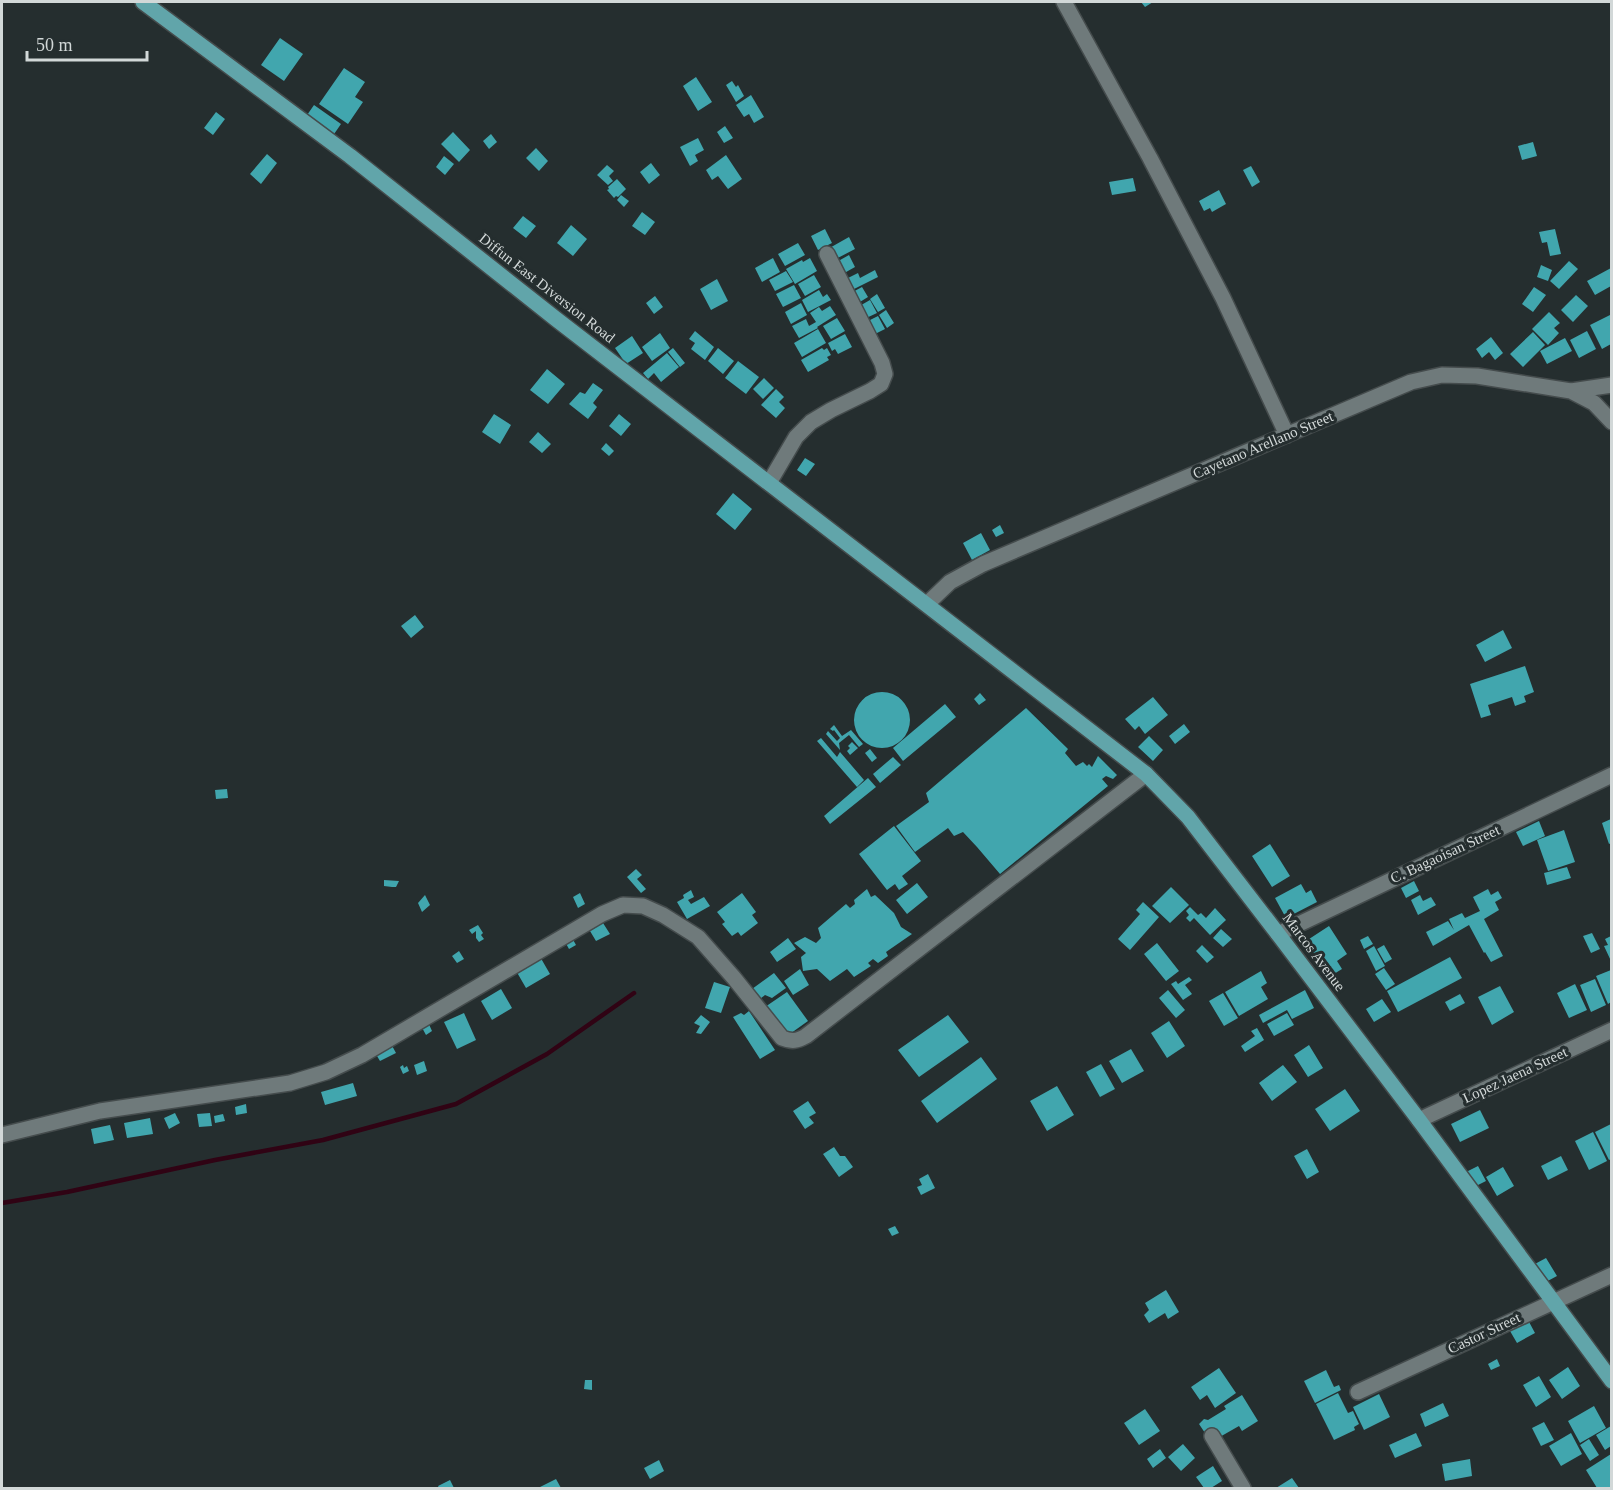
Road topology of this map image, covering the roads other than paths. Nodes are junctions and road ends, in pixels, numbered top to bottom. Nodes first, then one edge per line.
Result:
1 (143, 2) edge
2 (1064, 2) edge
3 (826, 255) dead end
4 (1611, 385) edge
5 (1571, 391) junction
6 (1611, 422) edge
7 (1287, 435) junction
8 (769, 483) junction
9 (927, 604) junction
10 (1146, 774) junction
11 (1611, 775) edge
12 (1278, 934) junction
13 (1611, 1030) edge
14 (1419, 1120) junction
15 (2, 1135) edge
16 (1611, 1275) edge
17 (1553, 1301) junction
18 (1611, 1381) edge
19 (1358, 1392) dead end
20 (1212, 1436) dead end
21 (1244, 1488) edge

1 - 8 main road, Diffun East Diversion Road
2 - 7 street
3 - 8 street
4 - 5 street
5 - 6 street, Cayetano Arellano Street
5 - 7 street, Cayetano Arellano Street
7 - 9 street, Cayetano Arellano Street
8 - 9 main road, Diffun East Diversion Road
9 - 10 main road, Marcos Avenue
10 - 12 main road, Marcos Avenue
10 - 15 street
11 - 12 street, C. Bagaoisan Street
12 - 14 main road, Marcos Avenue
13 - 14 street, Lopez Jaena Street
14 - 17 main road, Marcos Avenue
16 - 17 street, Castor Street
17 - 18 main road, Marcos Avenue
17 - 19 street, Castor Street
20 - 21 street

